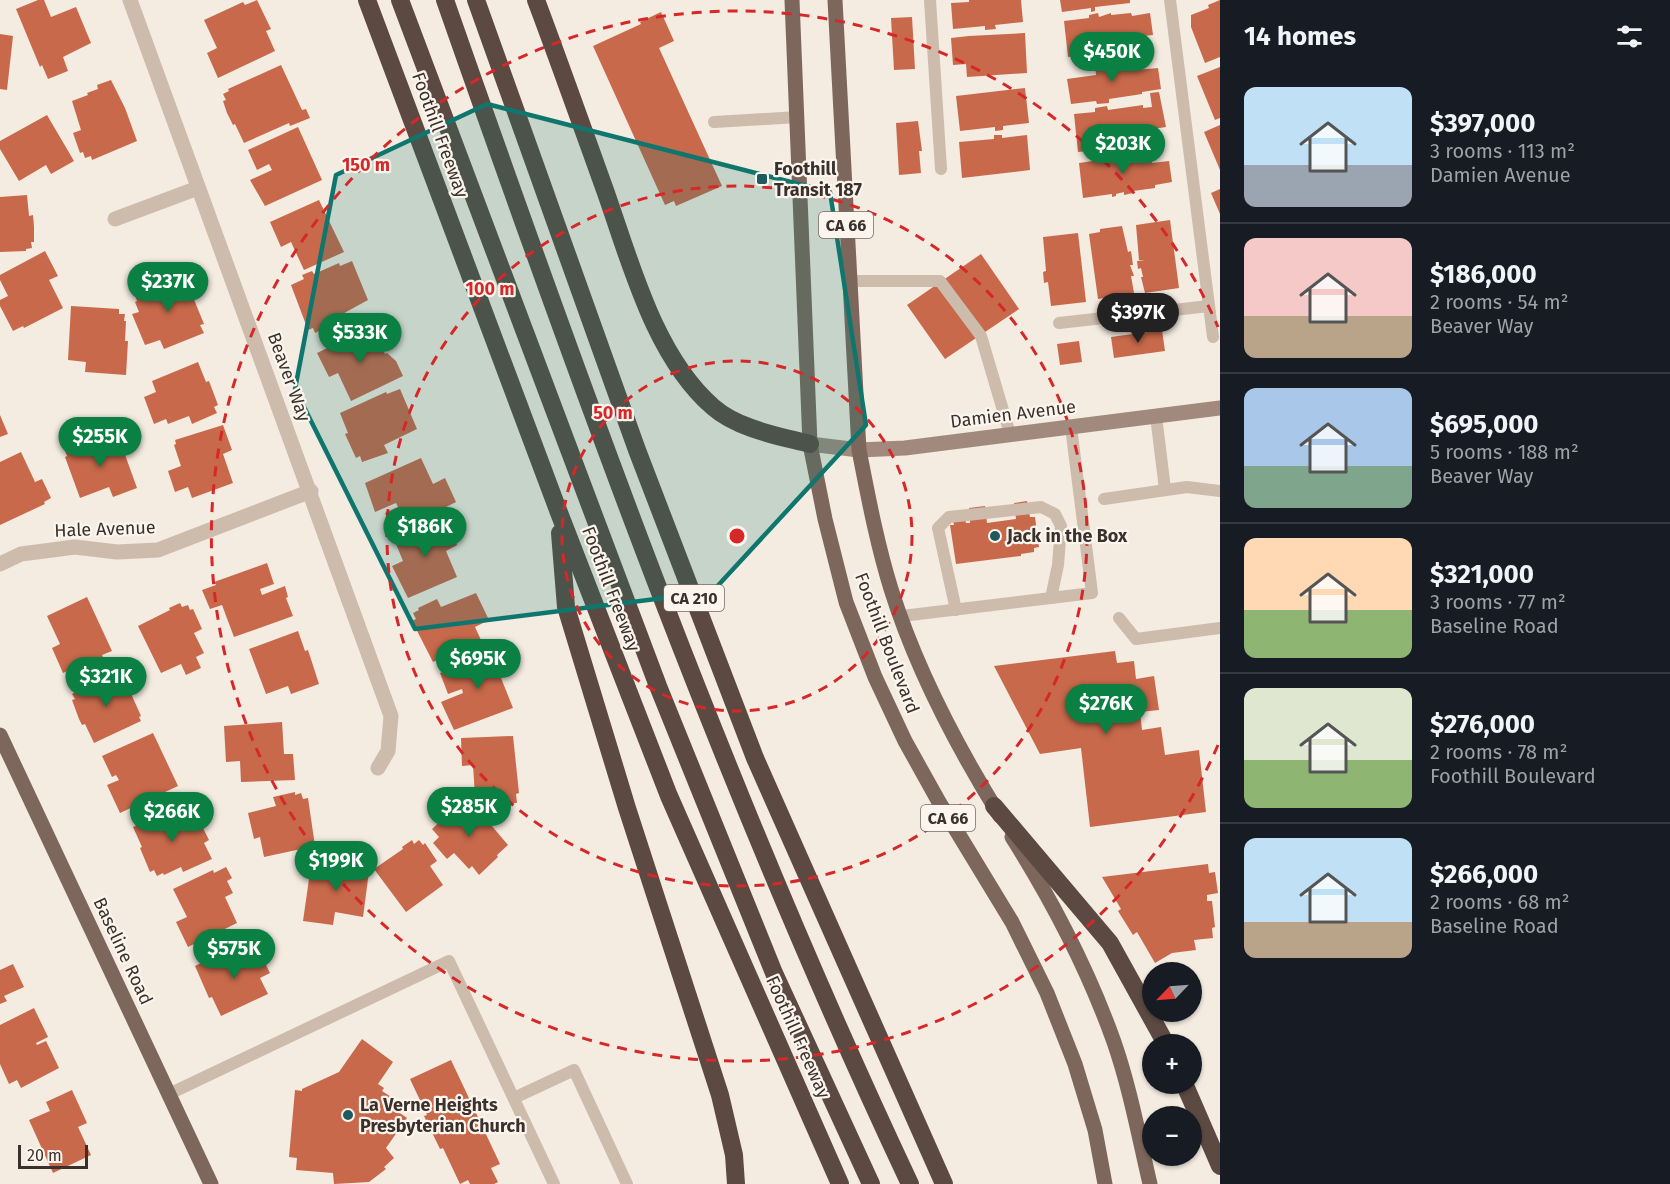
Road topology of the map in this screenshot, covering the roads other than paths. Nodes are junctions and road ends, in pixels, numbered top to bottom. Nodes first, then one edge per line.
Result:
1 (130, 0) edge
2 (368, 0) edge
3 (400, 0) edge
4 (445, 0) edge
5 (476, 0) edge
6 (537, 0) edge
7 (792, 0) edge
8 (835, 0) edge
9 (930, 0) edge
10 (1170, 0) edge
11 (798, 117) junction
12 (714, 122) dead end
13 (942, 169) dead end
14 (198, 188) junction
15 (115, 219) dead end
16 (849, 281) junction
17 (1209, 306) junction
18 (1059, 323) dead end
19 (1214, 337) dead end
20 (1220, 408) edge
21 (1156, 416) junction
22 (1071, 427) junction
23 (1010, 434) junction
24 (810, 444) junction
25 (859, 450) junction
26 (1165, 489) junction
27 (310, 491) junction
28 (1220, 491) edge
29 (1104, 499) dead end
30 (558, 510) junction
31 (0, 564) edge
32 (1051, 598) junction
33 (956, 610) junction
34 (902, 616) junction
35 (1119, 618) dead end
36 (1220, 628) edge
37 (0, 735) edge
38 (378, 768) dead end
39 (993, 806) junction
40 (1160, 1034) edge
41 (169, 1094) junction
42 (1189, 1094) edge
43 (514, 1098) junction
44 (1220, 1166) edge
45 (212, 1184) edge
46 (554, 1184) edge
47 (627, 1184) edge
48 (736, 1184) edge
49 (840, 1184) edge
50 (871, 1184) edge
51 (910, 1184) edge
52 (944, 1184) edge
53 (1105, 1184) edge
54 (1150, 1184) edge

1 - 14 street, Beaver Way
2 - 30 highway, Foothill Freeway
3 - 50 highway
4 - 51 highway
5 - 52 highway, CA 210
6 - 24 highway
7 - 11 main road, Foothill Boulevard / CA 66
8 - 16 main road, Foothill Boulevard / CA 66
9 - 13 lane
10 - 17 lane
11 - 12 lane
11 - 24 main road, Foothill Boulevard / CA 66
14 - 15 street
14 - 27 street, Beaver Way
16 - 23 lane
16 - 25 main road, Foothill Boulevard / CA 66
17 - 18 lane
17 - 19 lane
20 - 21 main road, Damien Avenue
21 - 22 main road, Damien Avenue
21 - 26 lane
22 - 23 main road, Damien Avenue
22 - 32 lane
23 - 25 main road, Damien Avenue
24 - 25 main road, Damien Avenue
24 - 53 main road, Foothill Boulevard / CA 66
25 - 34 main road, Foothill Boulevard / CA 66
26 - 28 lane
26 - 29 lane
27 - 31 street, Hale Avenue
27 - 38 street, Beaver Way
30 - 48 highway
30 - 49 highway, Foothill Freeway
32 - 33 lane
32 - 33 lane
33 - 34 lane
34 - 39 main road, Foothill Boulevard / CA 66
35 - 36 lane
37 - 41 main road, Baseline Road
39 - 40 highway
39 - 54 main road, Foothill Boulevard / CA 66
41 - 43 lane
41 - 45 main road, Baseline Road
42 - 44 highway
43 - 46 lane
43 - 47 lane

